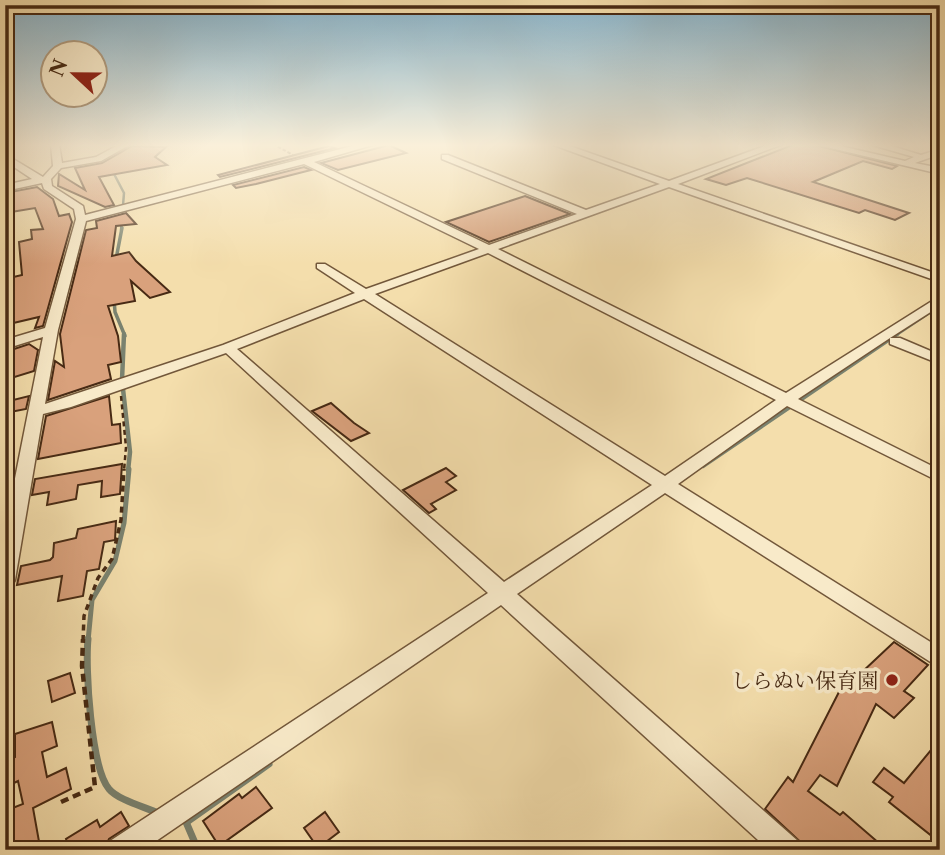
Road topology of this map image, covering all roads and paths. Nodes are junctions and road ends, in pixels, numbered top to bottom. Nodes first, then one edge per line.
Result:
1 (24, 184) edge
2 (45, 184) edge
3 (214, 184) edge
4 (353, 184) edge
5 (512, 184) edge
6 (666, 184) edge
7 (672, 184) edge
8 (669, 185) junction
9 (5, 188) edge
10 (587, 214) junction
11 (81, 219) junction
12 (489, 249) junction
13 (321, 266) dead end
14 (940, 279) edge
15 (367, 293) junction
16 (940, 299) edge
17 (51, 330) junction
18 (895, 341) dead end
19 (5, 345) edge
20 (228, 348) junction
21 (940, 360) edge
22 (121, 384) junction
23 (791, 403) junction
24 (39, 410) junction
25 (940, 477) edge
26 (670, 486) junction
27 (5, 580) edge
28 (505, 598) junction
29 (940, 659) edge
30 (61, 802) dead end
31 (119, 850) edge
32 (789, 850) edge

1 - 9 street
2 - 11 street
3 - 11 street
4 - 12 street
5 - 10 street
6 - 8 street
7 - 8 street
8 - 10 street
8 - 14 street
10 - 12 street
11 - 17 street
12 - 15 street
12 - 23 street
13 - 15 street
15 - 20 street
15 - 26 street
16 - 23 street
17 - 19 street
17 - 24 street
18 - 21 street
20 - 22 street
20 - 28 street
22 - 24 street
22 - 30 path
23 - 25 street
23 - 26 street
24 - 27 street
26 - 28 street
26 - 29 street
28 - 31 street
28 - 32 street

